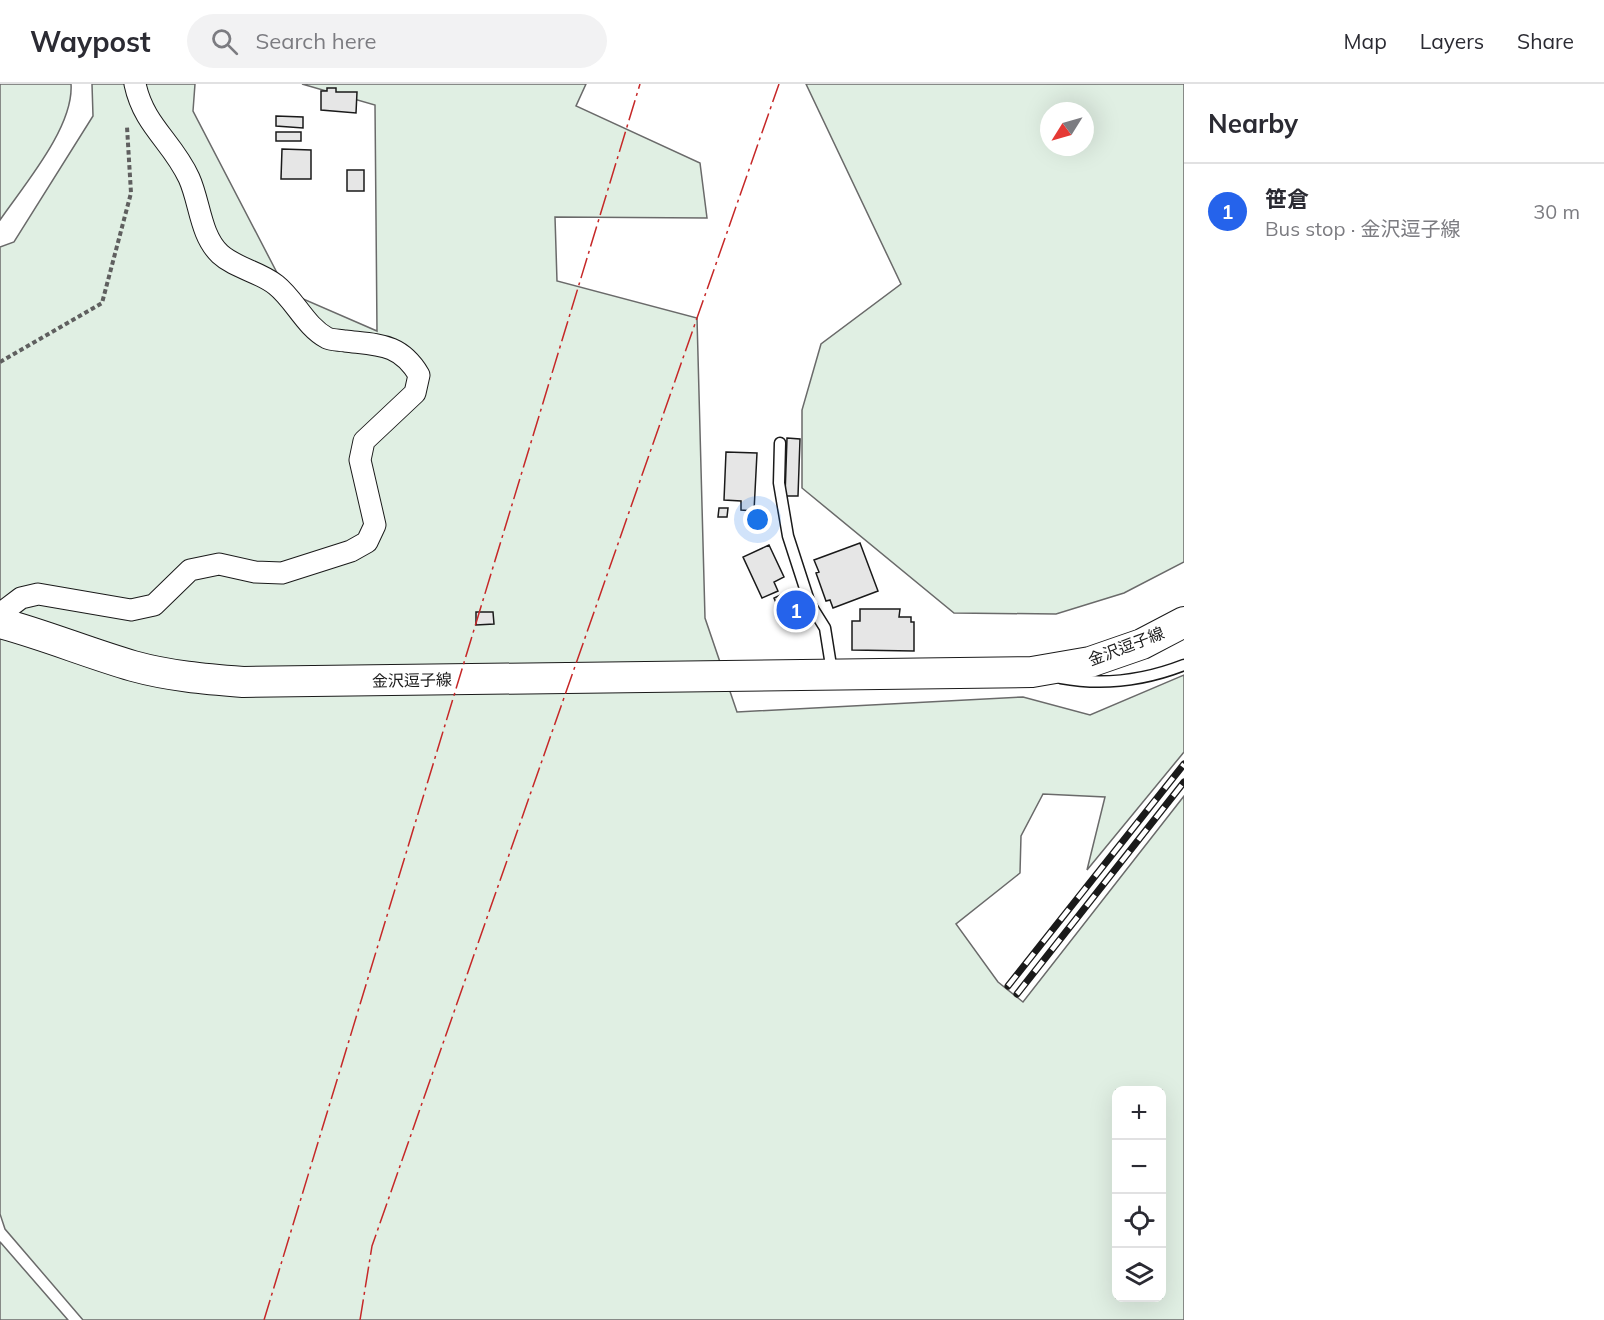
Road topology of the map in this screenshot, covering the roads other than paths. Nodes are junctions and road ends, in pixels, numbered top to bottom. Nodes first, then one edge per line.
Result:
1 (135, 84) edge
2 (780, 443) dead end
3 (0, 614) edge
4 (1184, 622) edge
5 (0, 623) edge
6 (1184, 665) edge
7 (1032, 672) junction
8 (832, 675) junction

1 - 3 street
2 - 8 lane
4 - 7 main road, 金沢逗子線
5 - 8 main road, 金沢逗子線
6 - 7 lane
7 - 8 main road, 金沢逗子線

